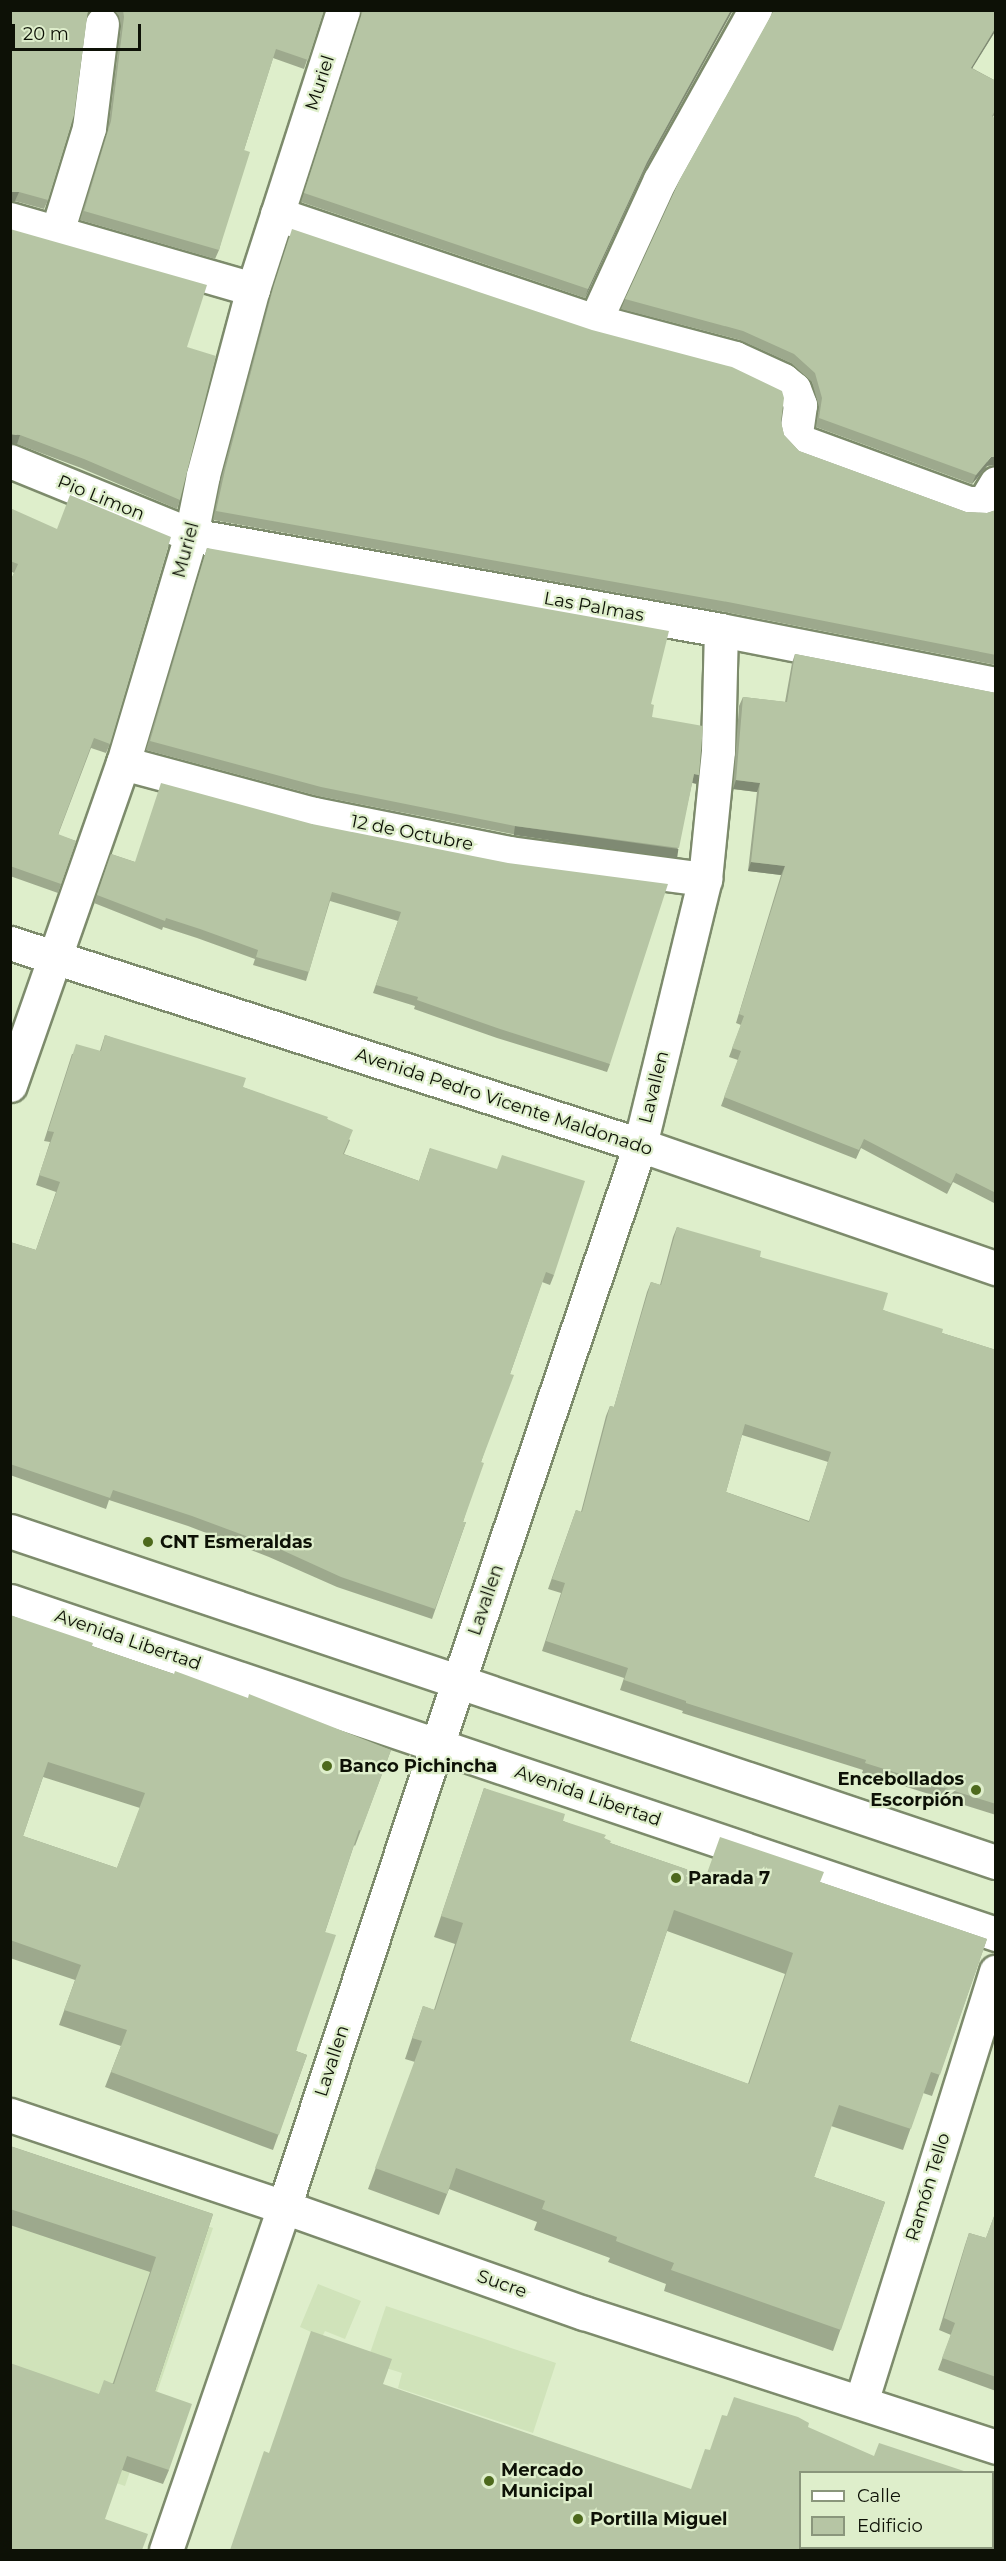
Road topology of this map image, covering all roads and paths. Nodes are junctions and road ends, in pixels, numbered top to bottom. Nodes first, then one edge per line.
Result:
1 (343, 10) edge
2 (755, 10) edge
3 (102, 24) dead end
4 (277, 214) junction
5 (10, 219) edge
6 (57, 232) junction
7 (253, 289) junction
8 (595, 321) junction
9 (10, 461) edge
10 (996, 483) edge
11 (191, 535) junction
12 (721, 630) junction
13 (996, 684) edge
14 (123, 763) junction
15 (705, 879) junction
16 (10, 943) edge
17 (54, 959) junction
18 (10, 1085) edge
19 (640, 1146) junction
20 (996, 1268) edge
21 (10, 1531) edge
22 (10, 1600) edge
23 (458, 1681) junction
24 (436, 1745) junction
25 (996, 1862) edge
26 (996, 1934) edge
27 (996, 1972) edge
28 (10, 2115) edge
29 (284, 2207) junction
30 (861, 2402) junction
31 (996, 2447) edge
32 (166, 2550) edge

1 - 4 street, Muriel
2 - 8 street
3 - 6 street
4 - 7 street, Muriel
4 - 8 street
5 - 6 street
6 - 7 street
7 - 11 street, Muriel
8 - 10 street
9 - 11 street, Pio Limon
11 - 12 street, Las Palmas
11 - 14 street, Muriel
12 - 13 street, Las Palmas
12 - 15 street, Lavallen
14 - 15 street, 12 de Octubre
14 - 17 street, Muriel
15 - 19 street, Lavallen
16 - 17 street, Avenida Pedro Vicente Maldonado
17 - 18 street, Muriel
17 - 19 street, Avenida Pedro Vicente Maldonado
19 - 20 street, Avenida Pedro Vicente Maldonado
19 - 23 street, Lavallen
21 - 23 street
22 - 24 street, Avenida Libertad
23 - 24 street, Lavallen
23 - 25 street
24 - 26 street, Avenida Libertad
24 - 29 street, Lavallen
27 - 30 street, Ramón Tello
28 - 29 street, Sucre
29 - 30 street, Sucre
29 - 32 street, Lavallen
30 - 31 street, Sucre

